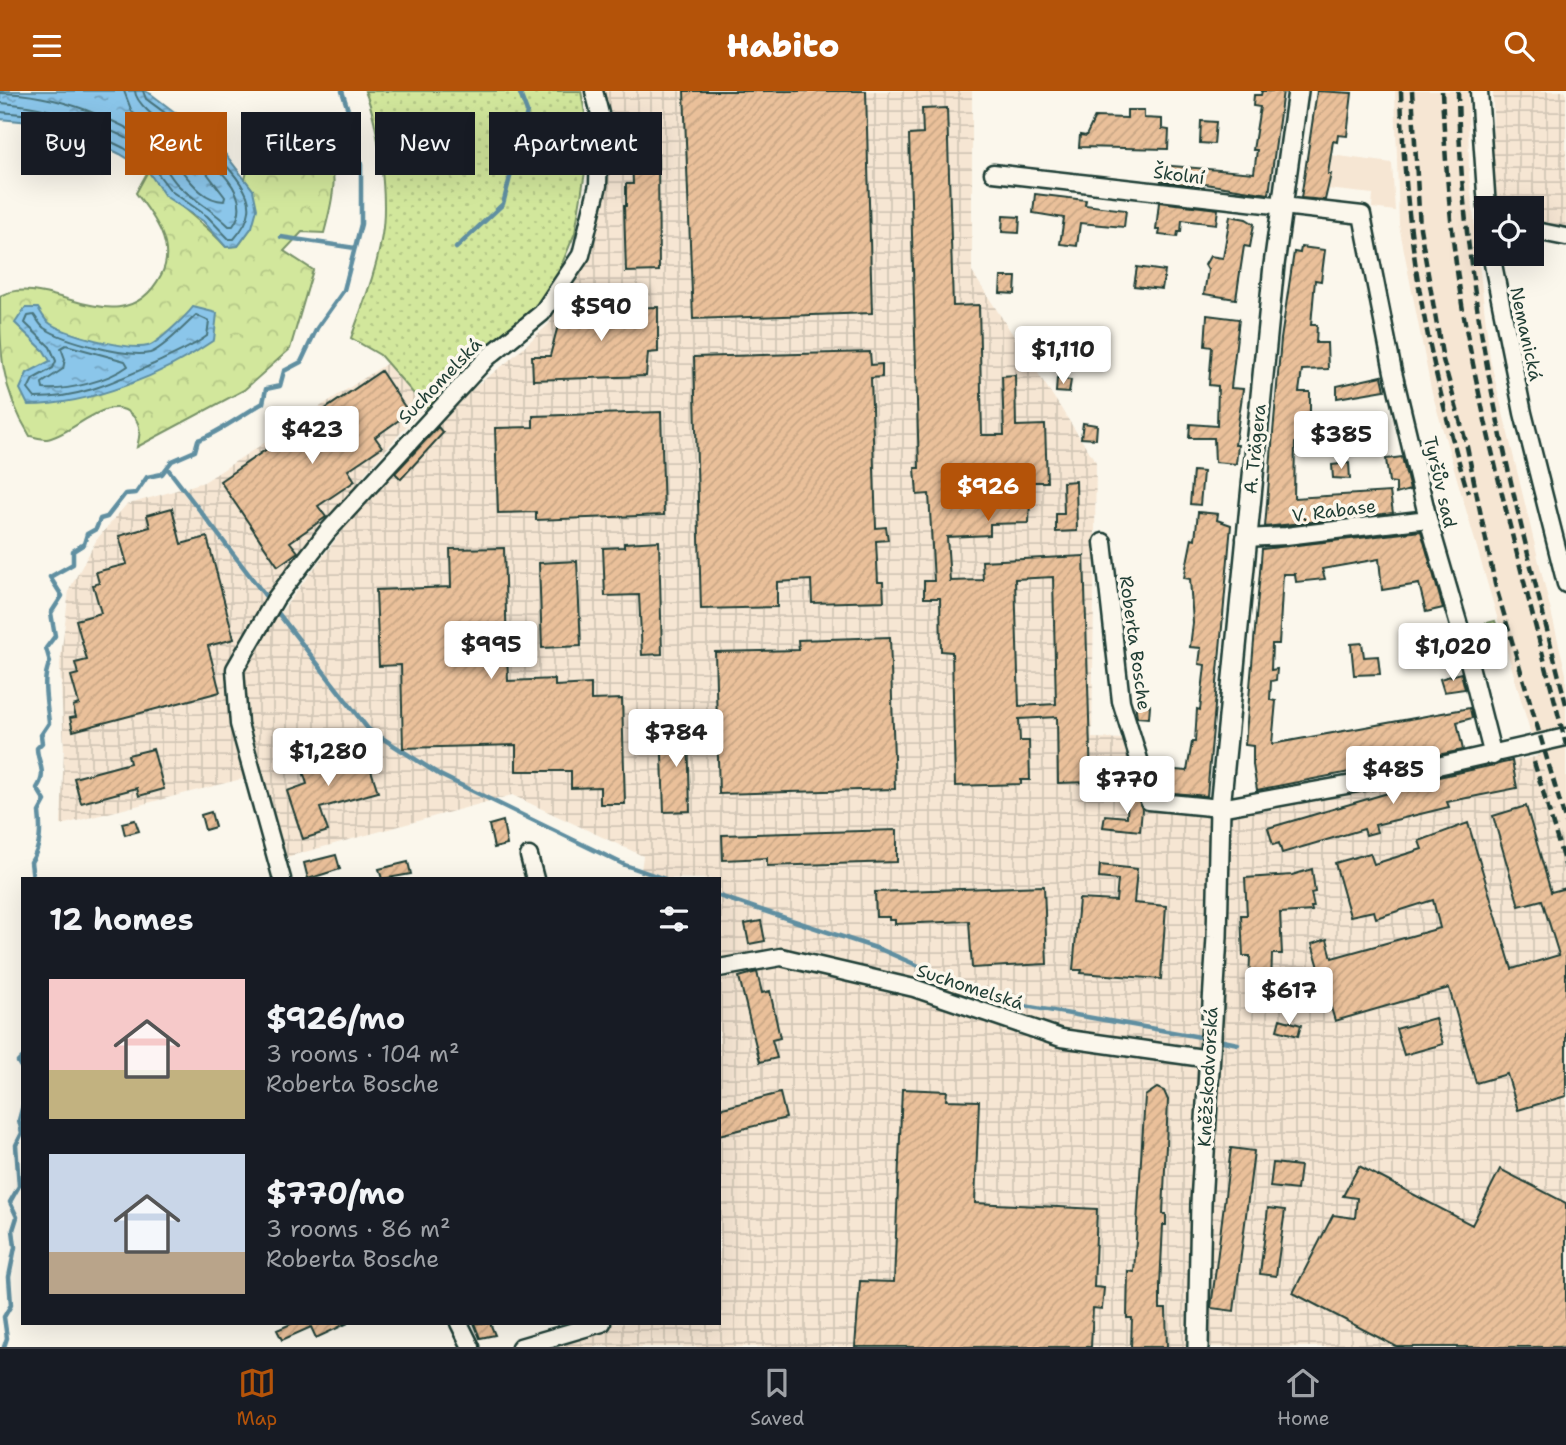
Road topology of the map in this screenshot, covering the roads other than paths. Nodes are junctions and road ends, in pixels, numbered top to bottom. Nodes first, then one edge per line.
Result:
1 (594, 91) edge
2 (1298, 91) edge
3 (1479, 91) edge
4 (993, 173) dead end
5 (1486, 196) edge
6 (1281, 206) junction
7 (1362, 215) joint
8 (1544, 233) edge
9 (1566, 237) edge
10 (1493, 266) edge
11 (1428, 519) junction
12 (1245, 537) junction
13 (1102, 542) dead end
14 (1566, 584) edge
15 (1566, 737) edge
16 (1493, 756) junction
17 (1220, 808) junction
18 (529, 856) dead end
19 (281, 877) edge
20 (534, 877) edge
21 (721, 968) edge
22 (1211, 1044) junction
23 (460, 1325) edge
24 (595, 1325) edge
25 (471, 1347) edge
26 (520, 1347) edge
27 (1198, 1347) edge

1 - 19 street, Suchomelská
2 - 6 street, A. Trägera
3 - 5 street
4 - 6 street, Školní
6 - 7 street, Školní
6 - 12 street, A. Trägera
7 - 11 street, Tyršův sad
8 - 9 street
10 - 14 street, Nemanická
11 - 12 street, V. Rabase
11 - 16 street, Tyršův sad
12 - 17 street, A. Trägera
13 - 17 street, Roberta Bosche
15 - 16 street
16 - 17 street
17 - 22 street, Kněžskodvorská
18 - 20 street
21 - 22 street, Suchomelská
22 - 27 street, Kněžskodvorská
23 - 25 street
24 - 26 street

